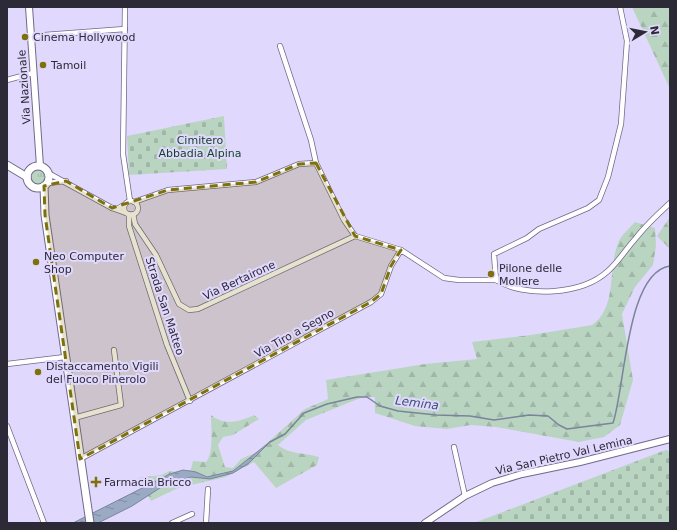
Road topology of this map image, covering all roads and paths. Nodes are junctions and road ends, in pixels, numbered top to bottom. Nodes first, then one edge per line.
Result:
1 (29, 7) edge
2 (125, 7) edge
3 (620, 7) edge
4 (125, 29) junction
5 (31, 36) junction
6 (280, 46) dead end
7 (34, 73) junction
8 (7, 80) edge
9 (316, 163) junction
10 (9, 166) edge
11 (40, 166) junction
12 (48, 173) junction
13 (28, 174) junction
14 (66, 181) junction
15 (46, 185) junction
16 (35, 188) junction
17 (132, 201) junction
18 (44, 203) junction
19 (670, 203) edge
20 (124, 205) junction
21 (112, 208) junction
22 (129, 214) junction
23 (355, 236) junction
24 (401, 250) junction
25 (496, 280) junction
26 (114, 350) dead end
27 (65, 357) junction
28 (7, 364) edge
29 (190, 401) junction
30 (74, 418) junction
31 (7, 426) edge
32 (670, 439) edge
33 (454, 447) dead end
34 (80, 459) junction
35 (208, 489) dead end
36 (465, 496) junction
37 (192, 514) dead end
38 (44, 523) edge
39 (90, 523) edge
40 (172, 523) edge
41 (206, 523) edge
42 (425, 523) edge

1 - 5 street, Via Nazionale
2 - 4 street
3 - 25 street
4 - 5 street
4 - 17 street
5 - 7 street, Via Nazionale
6 - 9 street
7 - 8 street
7 - 11 street, Via Nazionale
9 - 17 street
9 - 23 street
10 - 13 main road
11 - 12 main road
11 - 13 main road
12 - 14 street
12 - 15 main road
13 - 16 main road
14 - 15 street
14 - 21 street
15 - 16 main road
15 - 18 main road
16 - 18 main road
17 - 20 street
17 - 22 street
18 - 27 main road
19 - 25 street
20 - 21 street
20 - 22 street
21 - 22 street
22 - 23 street, Via Bertairone
22 - 29 street, Strada San Matteo
23 - 24 street
24 - 25 street
24 - 29 street, Via Tiro a Segno
26 - 30 street
27 - 28 street
27 - 30 main road
29 - 34 street, Via Tiro a Segno
30 - 34 main road
31 - 38 street
32 - 36 street, Via San Pietro Val Lemina
33 - 36 street
34 - 39 main road
35 - 41 street
36 - 42 street, Via San Pietro Val Lemina
37 - 40 street

